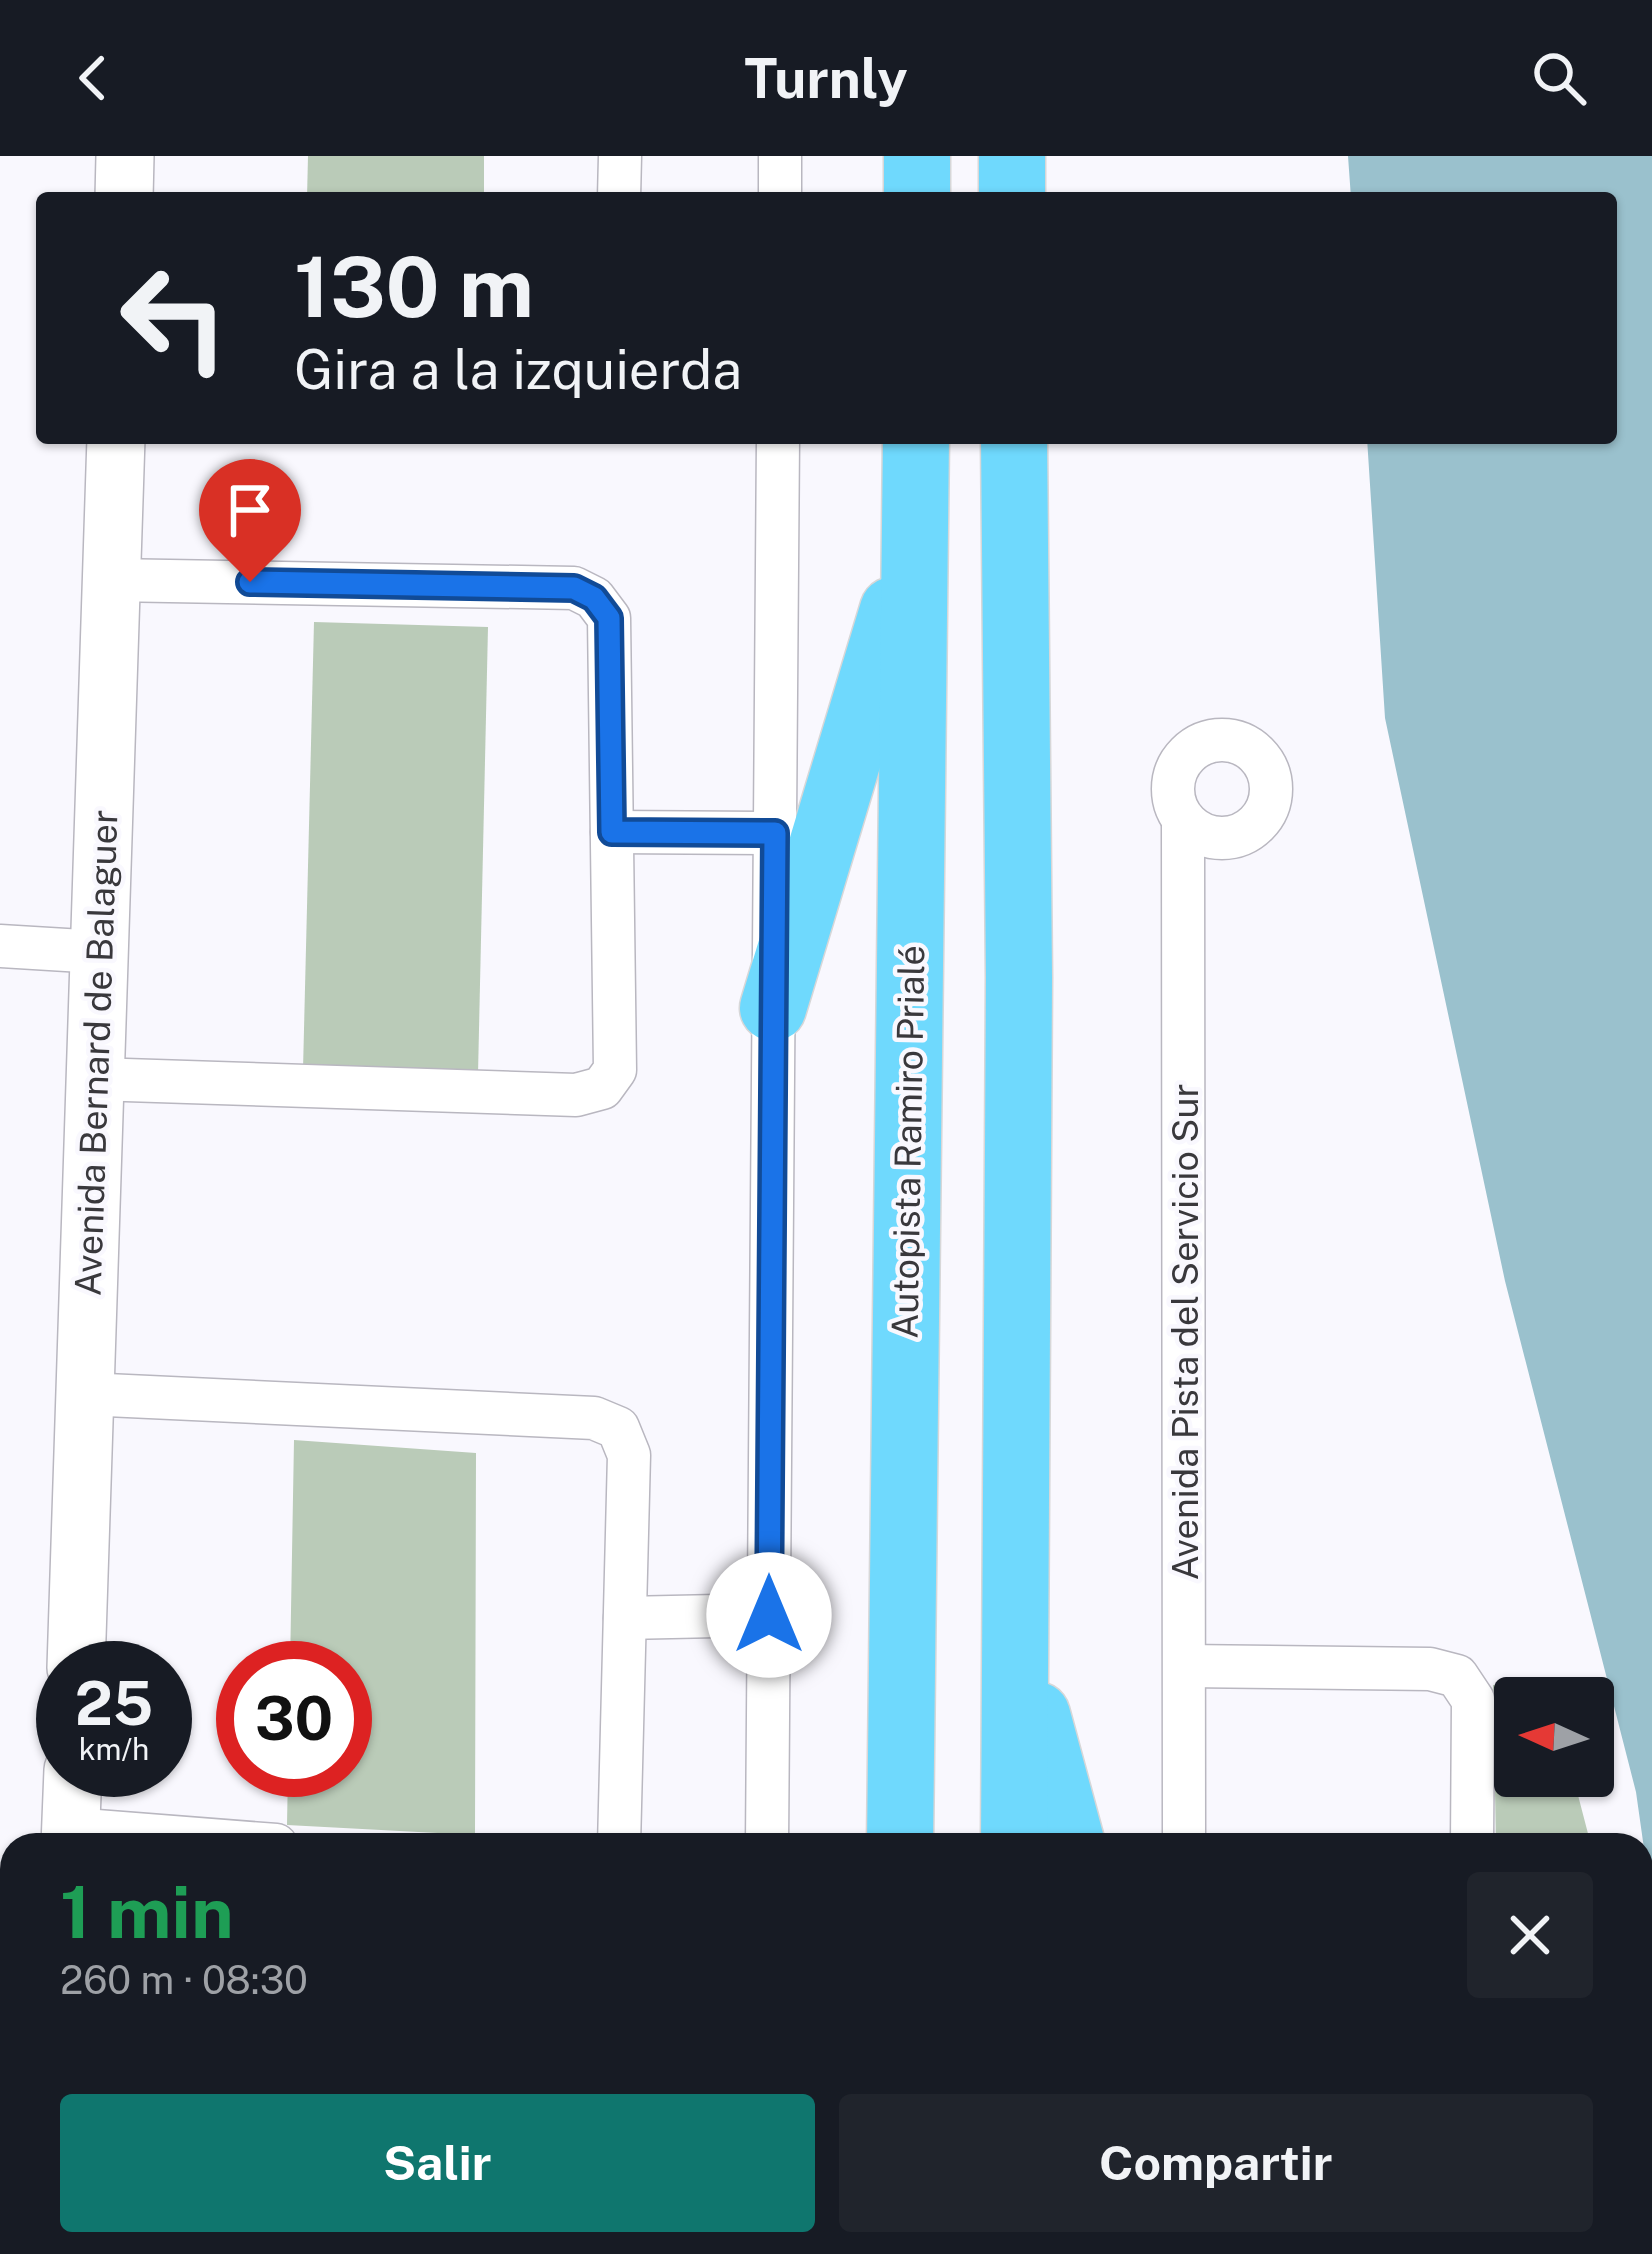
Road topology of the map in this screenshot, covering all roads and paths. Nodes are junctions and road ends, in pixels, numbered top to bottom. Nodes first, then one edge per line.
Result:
1 (125, 156) edge
2 (620, 156) edge
3 (780, 156) edge
4 (917, 156) edge
5 (1012, 156) edge
6 (124, 192) edge
7 (619, 192) edge
8 (779, 192) edge
9 (917, 192) edge
10 (1012, 192) edge
11 (116, 444) edge
12 (778, 444) edge
13 (916, 444) edge
14 (1015, 444) edge
15 (915, 537) junction
16 (111, 580) junction
17 (1183, 820) dead end
18 (612, 832) junction
19 (775, 833) junction
20 (0, 946) edge
21 (99, 952) junction
22 (773, 1007) junction
23 (95, 1078) junction
24 (85, 1394) junction
25 (769, 1615) junction
26 (625, 1618) junction
27 (1016, 1634) junction
28 (77, 1641) edge
29 (1186, 1666) junction
30 (72, 1797) edge
31 (70, 1833) edge
32 (620, 1833) edge
33 (767, 1833) edge
34 (900, 1833) edge
35 (1014, 1833) edge
36 (1069, 1833) edge
37 (1184, 1833) edge
38 (1472, 1833) edge

1 - 6 street
2 - 7 street
3 - 8 street
4 - 9 highway
5 - 10 highway
11 - 16 street, Avenida Bernard de Balaguer
12 - 19 street
13 - 15 highway, Autopista Ramiro Prialé
14 - 27 highway
15 - 22 highway
15 - 34 highway, Autopista Ramiro Prialé
16 - 18 street
16 - 21 street, Avenida Bernard de Balaguer
17 - 29 street, Avenida Pista del Servicio Sur
18 - 19 street
18 - 23 street
19 - 22 street
20 - 21 street
21 - 23 street, Avenida Bernard de Balaguer
22 - 25 street
23 - 24 street, Avenida Bernard de Balaguer
24 - 26 street
24 - 28 street, Avenida Bernard de Balaguer
25 - 26 street
25 - 33 street
26 - 32 street
27 - 35 highway
27 - 36 highway
29 - 37 street, Avenida Pista del Servicio Sur
29 - 38 street
30 - 31 street

